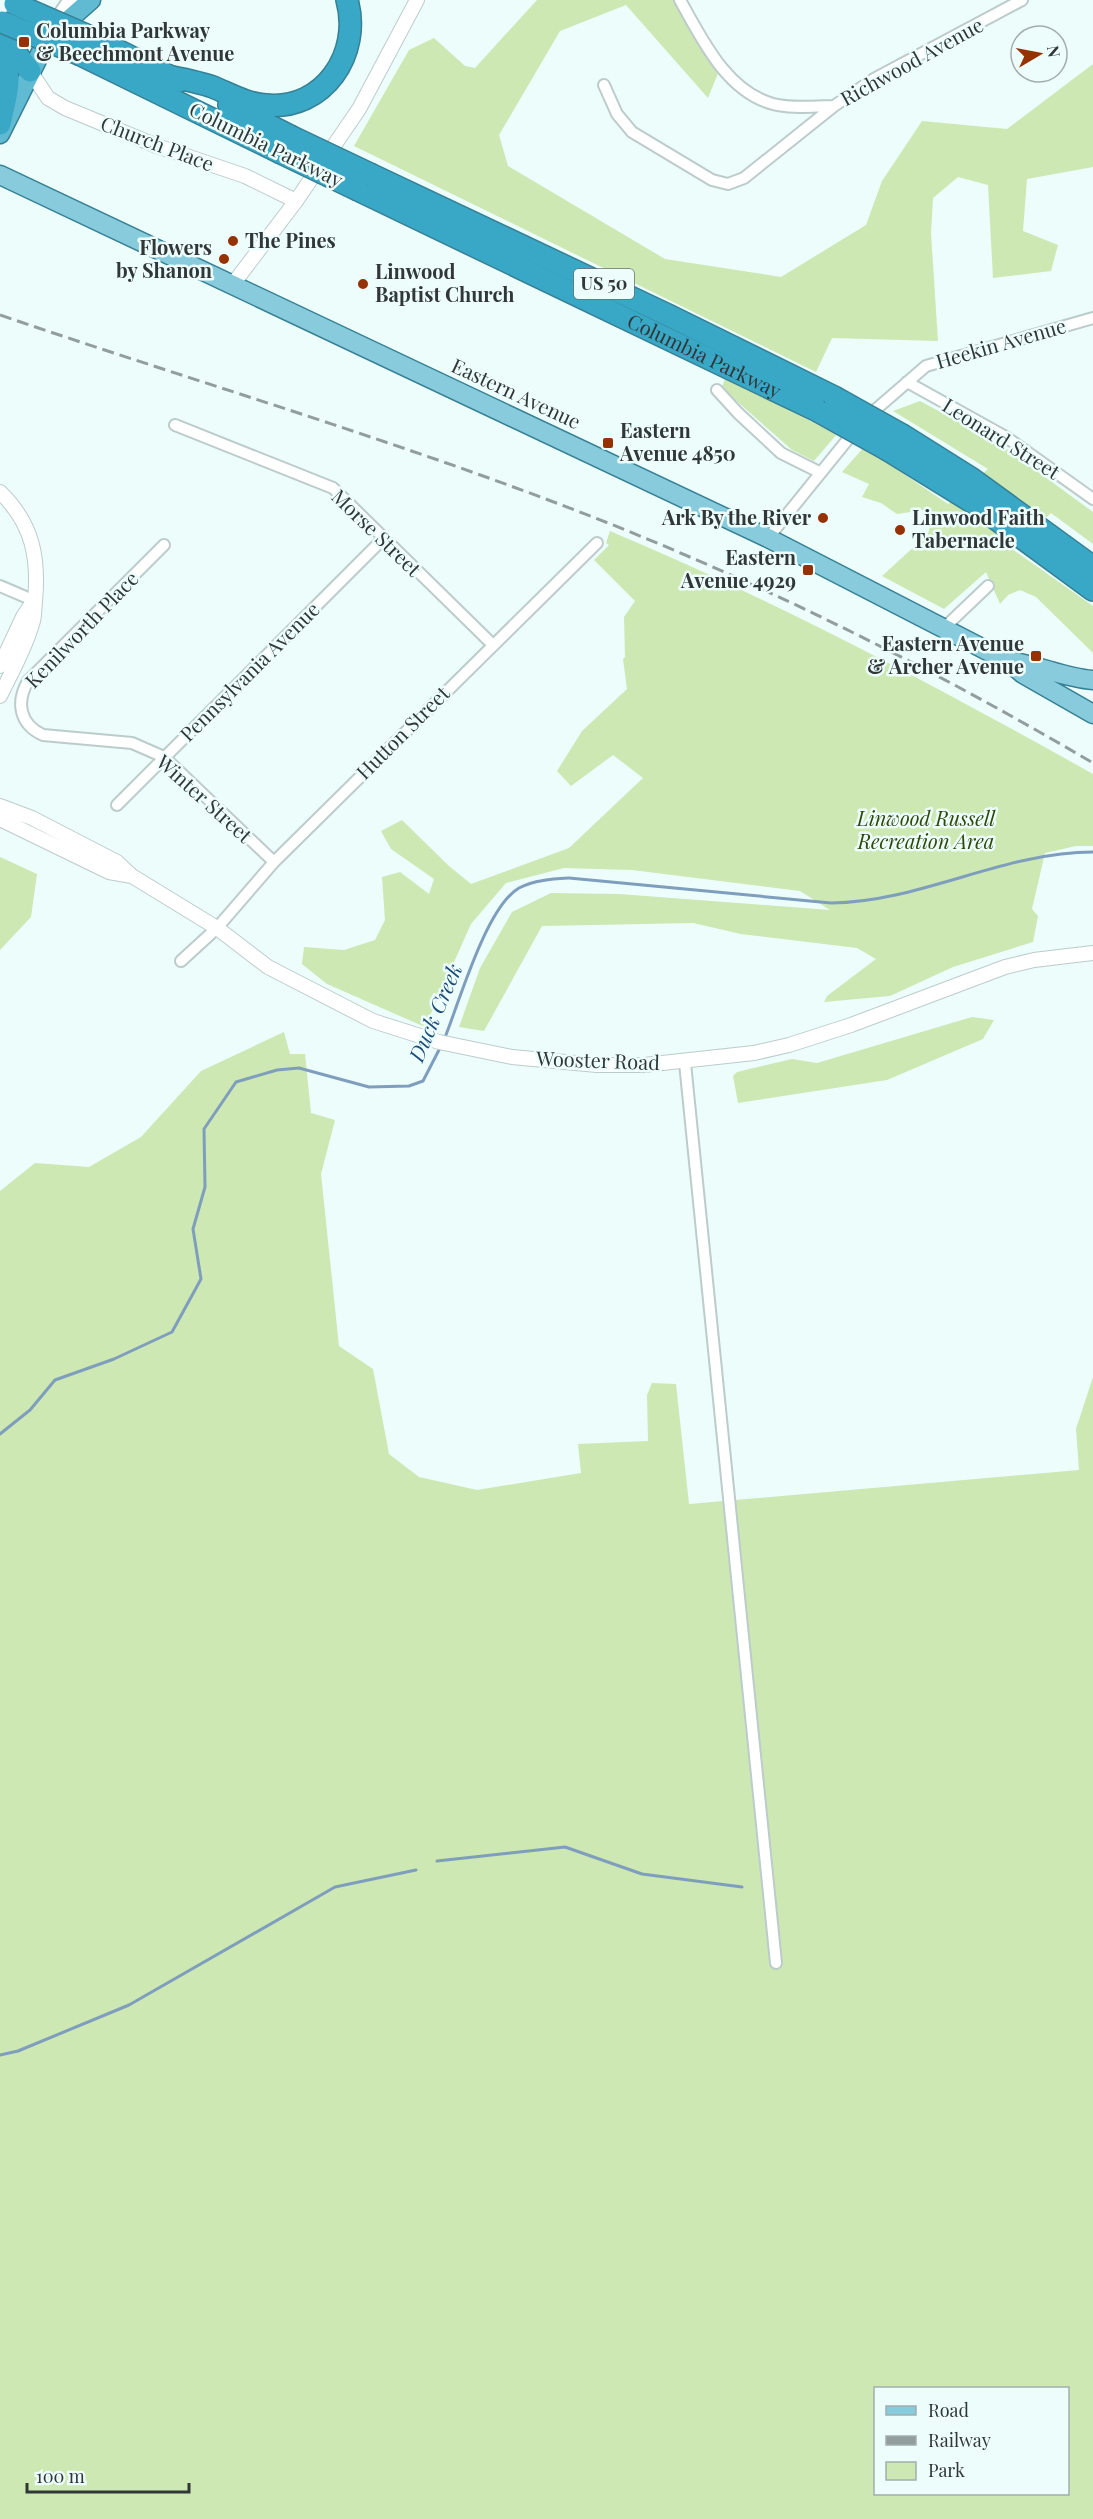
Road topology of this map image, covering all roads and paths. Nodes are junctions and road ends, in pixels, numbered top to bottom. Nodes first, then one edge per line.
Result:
1 (72, 0) edge
2 (91, 0) edge
3 (347, 0) edge
4 (417, 0) edge
5 (680, 0) edge
6 (1022, 0) edge
7 (9, 2) edge
8 (1, 28) edge
9 (48, 38) junction
10 (87, 47) junction
11 (0, 53) edge
12 (30, 71) junction
13 (168, 76) junction
14 (604, 85) dead end
15 (834, 106) junction
16 (0, 124) edge
17 (0, 135) edge
18 (284, 144) junction
19 (2, 180) edge
20 (296, 201) junction
21 (233, 284) junction
22 (1093, 318) edge
23 (907, 382) junction
24 (717, 390) dead end
25 (175, 425) dead end
26 (895, 443) junction
27 (819, 472) junction
28 (0, 492) edge
29 (1091, 494) edge
30 (768, 538) junction
31 (383, 539) junction
32 (597, 543) dead end
33 (164, 545) dead end
34 (1093, 567) edge
35 (0, 586) edge
36 (988, 586) dead end
37 (1093, 590) edge
38 (35, 601) junction
39 (945, 627) junction
40 (492, 644) junction
41 (1009, 662) junction
42 (0, 666) edge
43 (1093, 680) edge
44 (0, 696) edge
45 (1093, 714) edge
46 (58, 736) joint
47 (164, 757) junction
48 (0, 797) edge
49 (117, 805) dead end
50 (0, 806) edge
51 (32, 818) junction
52 (0, 819) edge
53 (274, 862) junction
54 (132, 876) junction
55 (217, 928) junction
56 (1093, 952) edge
57 (181, 961) dead end
58 (685, 1063) junction
59 (776, 1963) dead end

1 - 9 main road
2 - 9 highway
3 - 13 highway
4 - 20 street
5 - 15 street
6 - 15 street, Richwood Avenue
7 - 10 highway, Columbia Parkway / US 50, bridge
8 - 10 highway, Columbia Parkway / US 50, bridge
8 - 12 highway
9 - 12 highway
10 - 13 highway, Columbia Parkway / US 50
10 - 18 highway, Columbia Parkway / US 50
11 - 16 highway
12 - 17 highway
12 - 20 street, Church Place
13 - 18 highway, Columbia Parkway / US 50
14 - 15 street, Richwood Avenue
18 - 26 highway, Columbia Parkway / US 50, bridge
19 - 21 main road, Eastern Avenue
20 - 21 street
21 - 30 main road, Eastern Avenue
22 - 23 street, Heekin Avenue
23 - 27 street, Heekin Avenue
23 - 29 street, Leonard Street
24 - 27 street
25 - 31 street, Morse Street
26 - 34 highway, Columbia Parkway / US 50
26 - 37 highway, Columbia Parkway / US 50
27 - 30 street, Heekin Avenue
28 - 38 street
30 - 39 main road, Eastern Avenue
31 - 40 street, Morse Street
31 - 47 street, Pennsylvania Avenue
32 - 40 street, Hutton Street
33 - 46 street, Kenilworth Place
35 - 38 street
36 - 39 street
38 - 42 street
38 - 44 street
39 - 41 main road, Eastern Avenue
40 - 53 street, Hutton Street
41 - 43 main road
41 - 45 main road
46 - 47 street, Winter Street
47 - 49 street, Pennsylvania Avenue
47 - 53 street, Winter Street
48 - 51 street
50 - 51 street, Wooster Road
51 - 54 street, Wooster Road
52 - 54 street, Wooster Road
53 - 55 street, Hutton Street
54 - 55 street, Wooster Road
55 - 57 street
55 - 58 street, Wooster Road
56 - 58 street, Wooster Road
58 - 59 street

